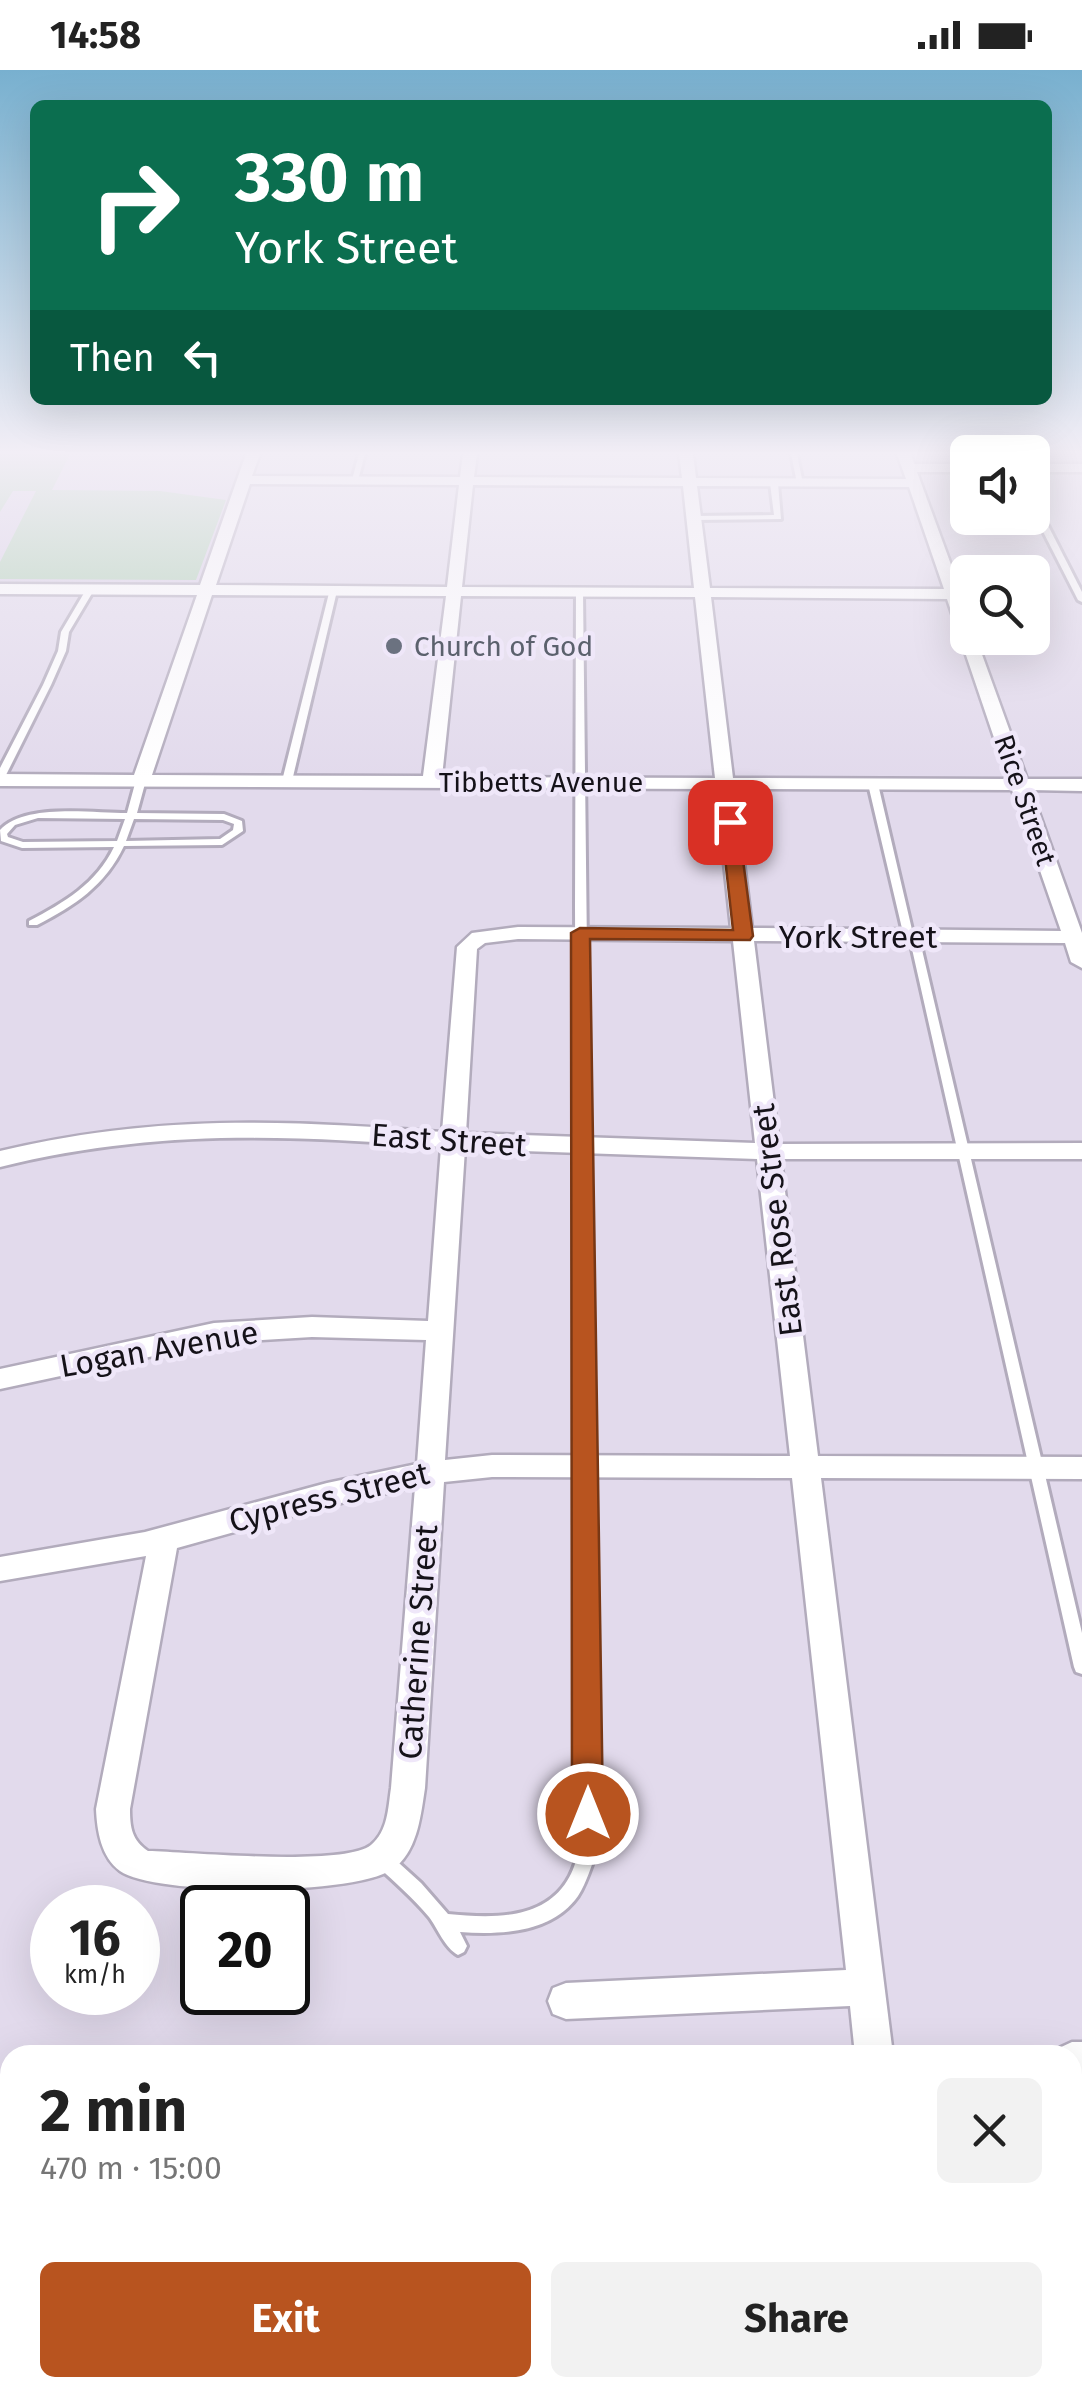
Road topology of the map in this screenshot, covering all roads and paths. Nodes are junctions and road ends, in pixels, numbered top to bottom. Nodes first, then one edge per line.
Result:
1 (216, 563) edge
2 (457, 563) edge
3 (699, 563) edge
4 (1063, 563) edge
5 (0, 590) edge
6 (90, 590) junction
7 (206, 591) junction
8 (333, 591) junction
9 (454, 591) junction
10 (579, 592) junction
11 (703, 592) junction
12 (950, 594) edge
13 (1082, 600) edge
14 (975, 655) edge
15 (0, 778) edge
16 (141, 780) junction
17 (287, 781) junction
18 (432, 781) junction
19 (581, 782) junction
20 (725, 784) junction
21 (873, 784) junction
22 (1020, 785) junction
23 (1082, 785) edge
24 (131, 816) junction
25 (122, 842) junction
26 (33, 923) dead end
27 (580, 933) junction
28 (743, 936) junction
29 (912, 937) junction
30 (1073, 937) junction
31 (1082, 962) edge
32 (462, 1007) joint
33 (453, 1142) junction
34 (581, 1148) junction
35 (768, 1150) junction
36 (961, 1151) junction
37 (1082, 1152) edge
38 (0, 1159) edge
39 (440, 1331) junction
40 (0, 1378) edge
41 (586, 1466) junction
42 (806, 1466) junction
43 (1036, 1468) junction
44 (1082, 1468) edge
45 (429, 1470) junction
46 (164, 1539) junction
47 (0, 1569) edge
48 (1082, 1667) edge
49 (381, 1859) junction
50 (446, 1922) junction
51 (458, 1946) dead end
52 (866, 1987) junction
53 (566, 2001) dead end
54 (873, 2045) edge

1 - 7 street
2 - 9 street
3 - 11 street, East Rose Street
4 - 13 lane
5 - 6 street
6 - 7 street
6 - 15 lane
7 - 8 street
7 - 16 street
8 - 9 street
8 - 17 lane
9 - 10 street
9 - 18 street
10 - 11 street
10 - 19 lane
11 - 12 street
11 - 20 street, East Rose Street
14 - 22 street, Rice Street
15 - 16 street, Tibbetts Avenue
16 - 17 street, Tibbetts Avenue
16 - 24 lane
17 - 18 street, Tibbetts Avenue
18 - 19 street, Tibbetts Avenue
19 - 20 street, Tibbetts Avenue
19 - 27 lane
20 - 21 street, Tibbetts Avenue
20 - 28 street, East Rose Street
21 - 22 street, Tibbetts Avenue
21 - 29 lane
22 - 23 street, Tibbetts Avenue
22 - 30 street, Rice Street
24 - 25 lane
24 - 25 lane
24 - 25 lane
25 - 26 lane
27 - 28 street, York Street
27 - 32 street, York Street
27 - 34 lane
28 - 29 street, York Street
28 - 35 street, East Rose Street
29 - 30 street, York Street
29 - 36 lane
30 - 31 street, Rice Street
32 - 33 street, Catherine Street
33 - 34 street, East Street
33 - 38 street, East Street
33 - 39 street, Catherine Street
34 - 35 street, East Street
34 - 41 lane
35 - 36 street, East Street
35 - 42 street, East Rose Street
36 - 37 street, East Street
36 - 43 lane
39 - 40 street, Logan Avenue
39 - 45 street, Catherine Street
41 - 42 street, Cypress Street
41 - 45 street, Cypress Street
41 - 50 lane
42 - 43 street, Cypress Street
42 - 52 street, East Rose Street
43 - 44 street, Cypress Street
43 - 48 lane
45 - 46 street, Cypress Street
45 - 49 street, Catherine Street
46 - 47 street, Cypress Street
46 - 49 street
49 - 50 lane
50 - 51 lane
52 - 53 street
52 - 54 street, East Rose Street

